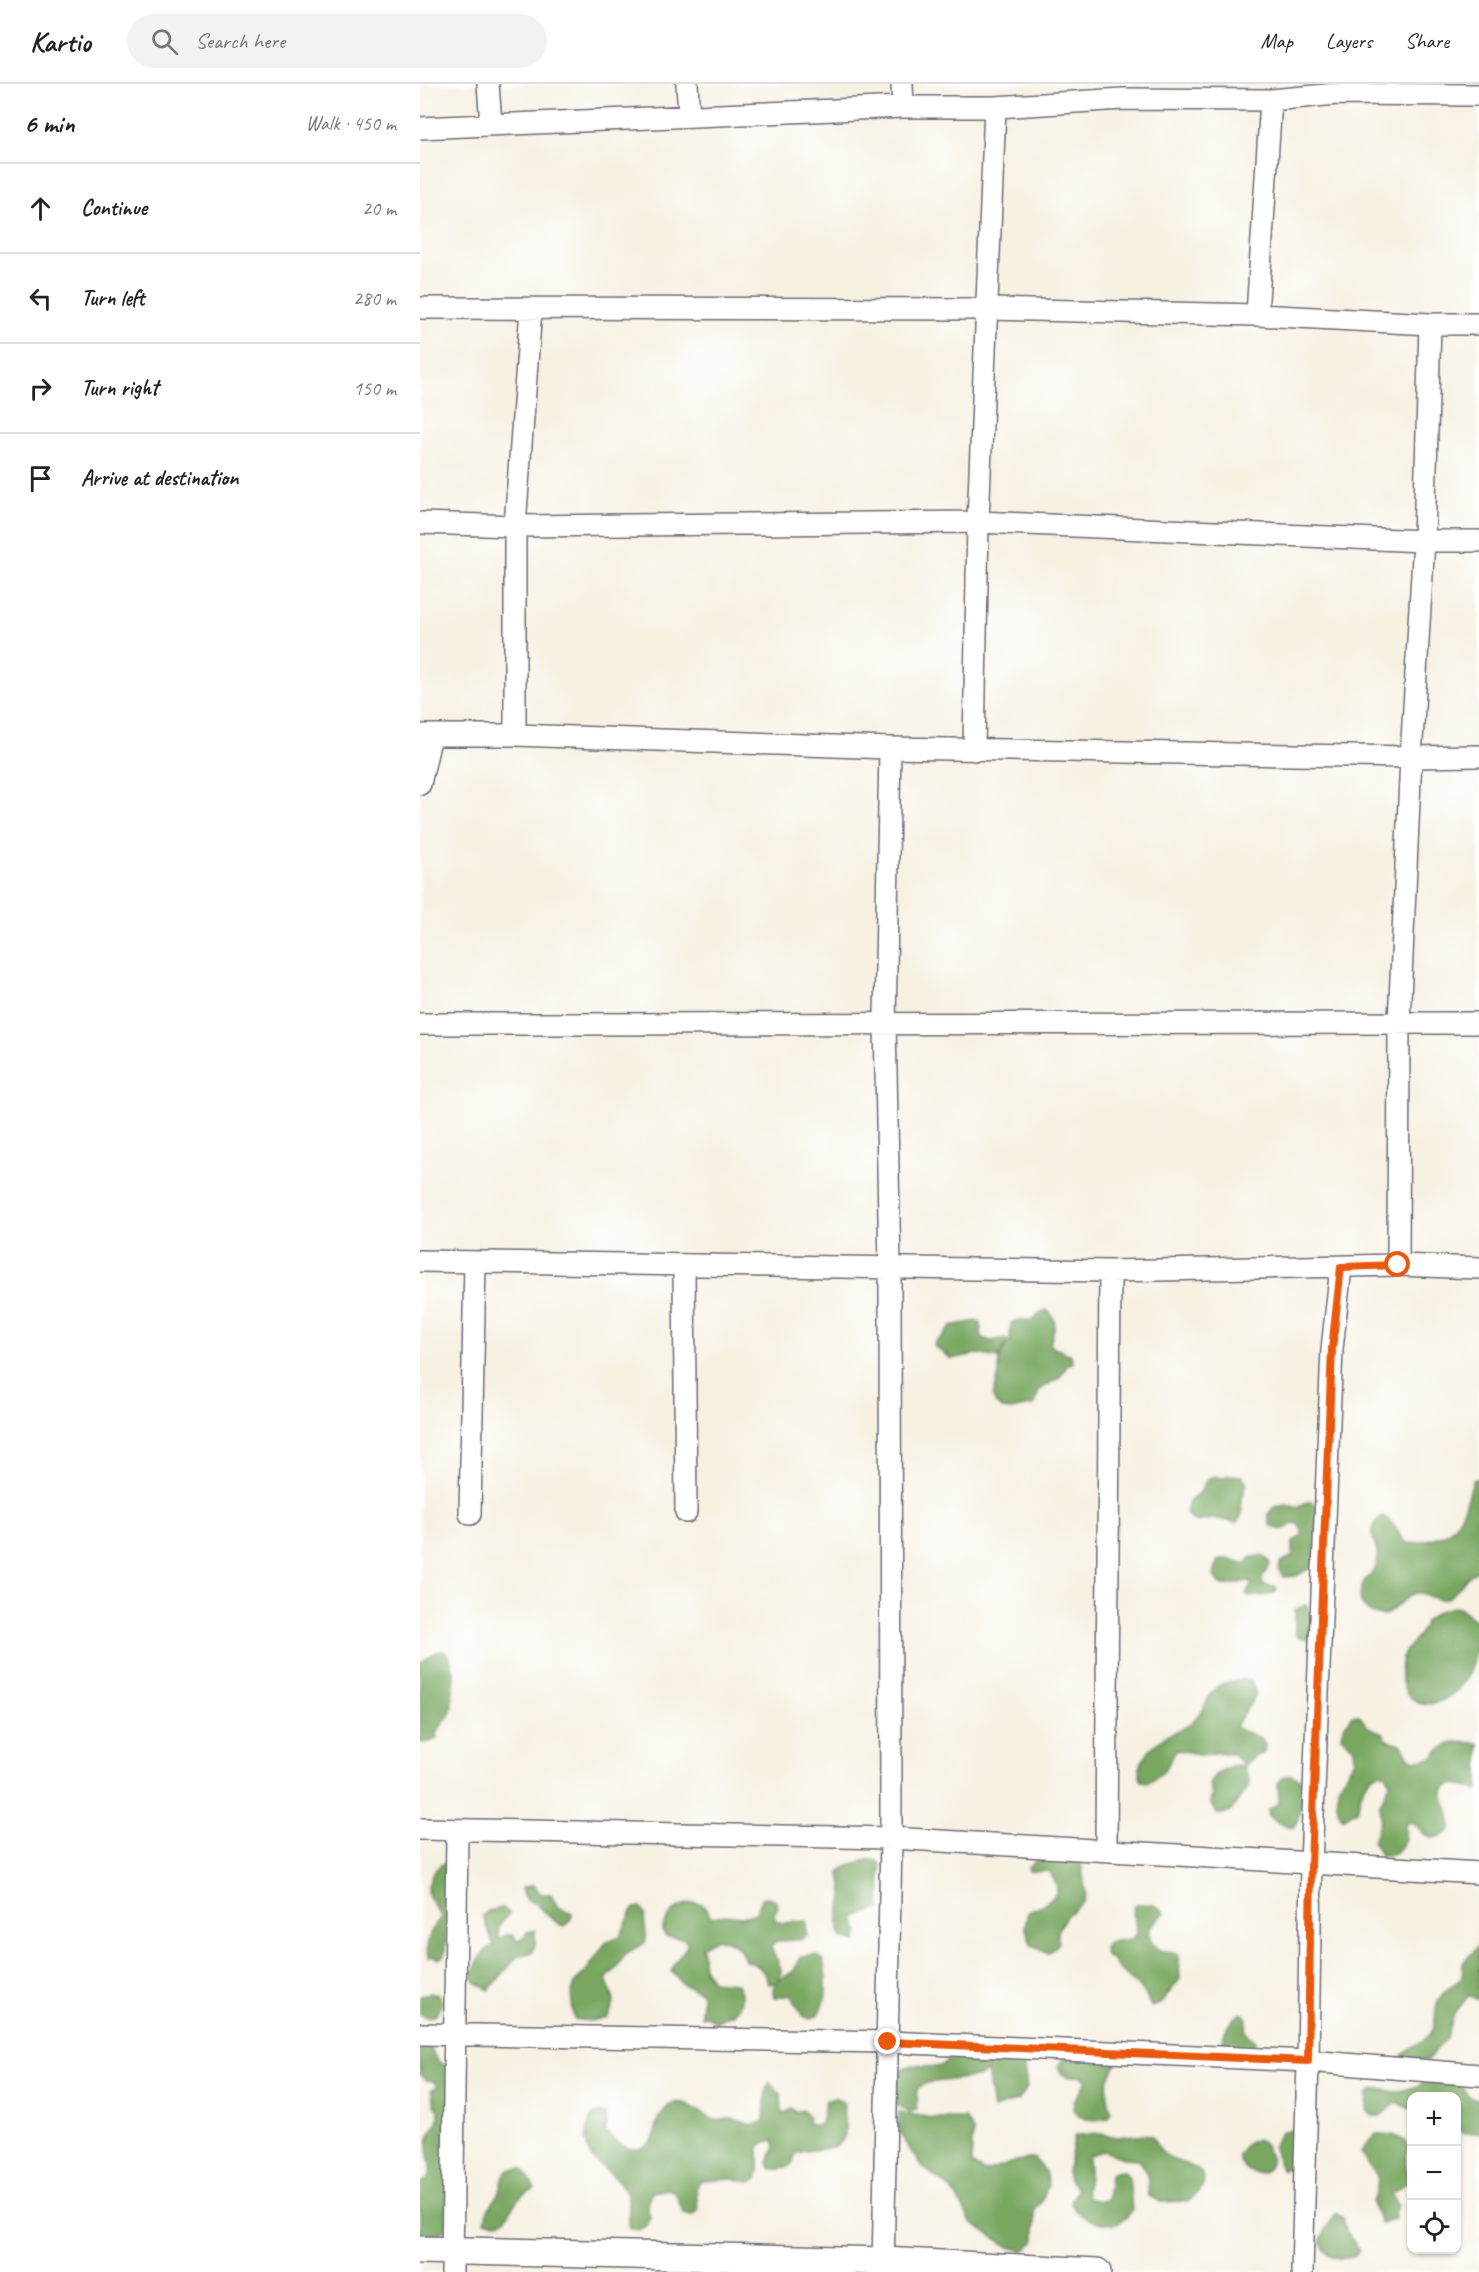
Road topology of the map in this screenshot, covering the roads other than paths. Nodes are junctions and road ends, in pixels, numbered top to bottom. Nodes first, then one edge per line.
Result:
1 (488, 84) edge
2 (687, 84) edge
3 (902, 84) edge
4 (1337, 89) edge
5 (1122, 92) edge
6 (1479, 95) edge
7 (1271, 100) junction
8 (903, 107) junction
9 (994, 107) junction
10 (689, 115) junction
11 (491, 124) junction
12 (420, 128) edge
13 (420, 308) edge
14 (531, 309) junction
15 (987, 309) junction
16 (1257, 315) junction
17 (1430, 324) junction
18 (1479, 324) edge
19 (978, 522) junction
20 (420, 523) edge
21 (515, 526) junction
22 (1479, 541) edge
23 (1424, 542) junction
24 (426, 735) edge
25 (515, 735) junction
26 (890, 748) junction
27 (974, 750) junction
28 (1479, 756) edge
29 (1411, 757) junction
30 (420, 784) edge
31 (885, 1022) junction
32 (1399, 1022) junction
33 (1479, 1023) edge
34 (420, 1024) edge
35 (420, 1260) edge
36 (475, 1262) junction
37 (1398, 1265) junction
38 (684, 1266) junction
39 (890, 1267) junction
40 (1341, 1267) junction
41 (1479, 1268) edge
42 (1110, 1270) junction
43 (686, 1512) dead end
44 (470, 1514) dead end
45 (420, 1829) edge
46 (457, 1830) junction
47 (891, 1838) junction
48 (1106, 1849) junction
49 (1311, 1864) junction
50 (1479, 1873) edge
51 (420, 2034) edge
52 (454, 2035) junction
53 (888, 2042) junction
54 (1308, 2061) junction
55 (1479, 2075) edge
56 (420, 2250) edge
57 (453, 2261) edge
58 (664, 2264) edge
59 (883, 2267) edge
60 (1097, 2272) edge
61 (1302, 2272) edge

1 - 11 street
2 - 10 street
3 - 8 street
4 - 6 street
4 - 7 street
5 - 7 street
5 - 9 street
7 - 16 street
8 - 9 street
8 - 10 street
9 - 15 street
10 - 11 street
11 - 12 street
13 - 14 street
14 - 15 street
14 - 21 street
15 - 16 street
15 - 19 street
16 - 17 street
17 - 18 street
17 - 23 street
19 - 21 street
19 - 23 street
19 - 27 street
20 - 21 street
21 - 25 street
22 - 23 street
23 - 29 street
24 - 25 street
24 - 30 street
25 - 26 street
26 - 27 street
26 - 31 street
27 - 29 street
28 - 29 street
29 - 32 street
31 - 32 street
31 - 34 street
31 - 39 street
32 - 33 street
32 - 37 street
35 - 36 street
36 - 38 street
36 - 44 street
37 - 40 street
37 - 41 street
38 - 39 street
38 - 43 street
39 - 42 street
39 - 47 street
40 - 42 street
40 - 49 street
42 - 48 street
45 - 46 street
46 - 47 street
46 - 52 street
47 - 48 street
47 - 53 street
48 - 49 street
49 - 50 street
49 - 54 street
51 - 52 street
52 - 53 street
52 - 57 street
53 - 54 street
53 - 59 street
54 - 55 street
54 - 61 street
56 - 57 street
57 - 58 street
58 - 59 street
59 - 60 street

